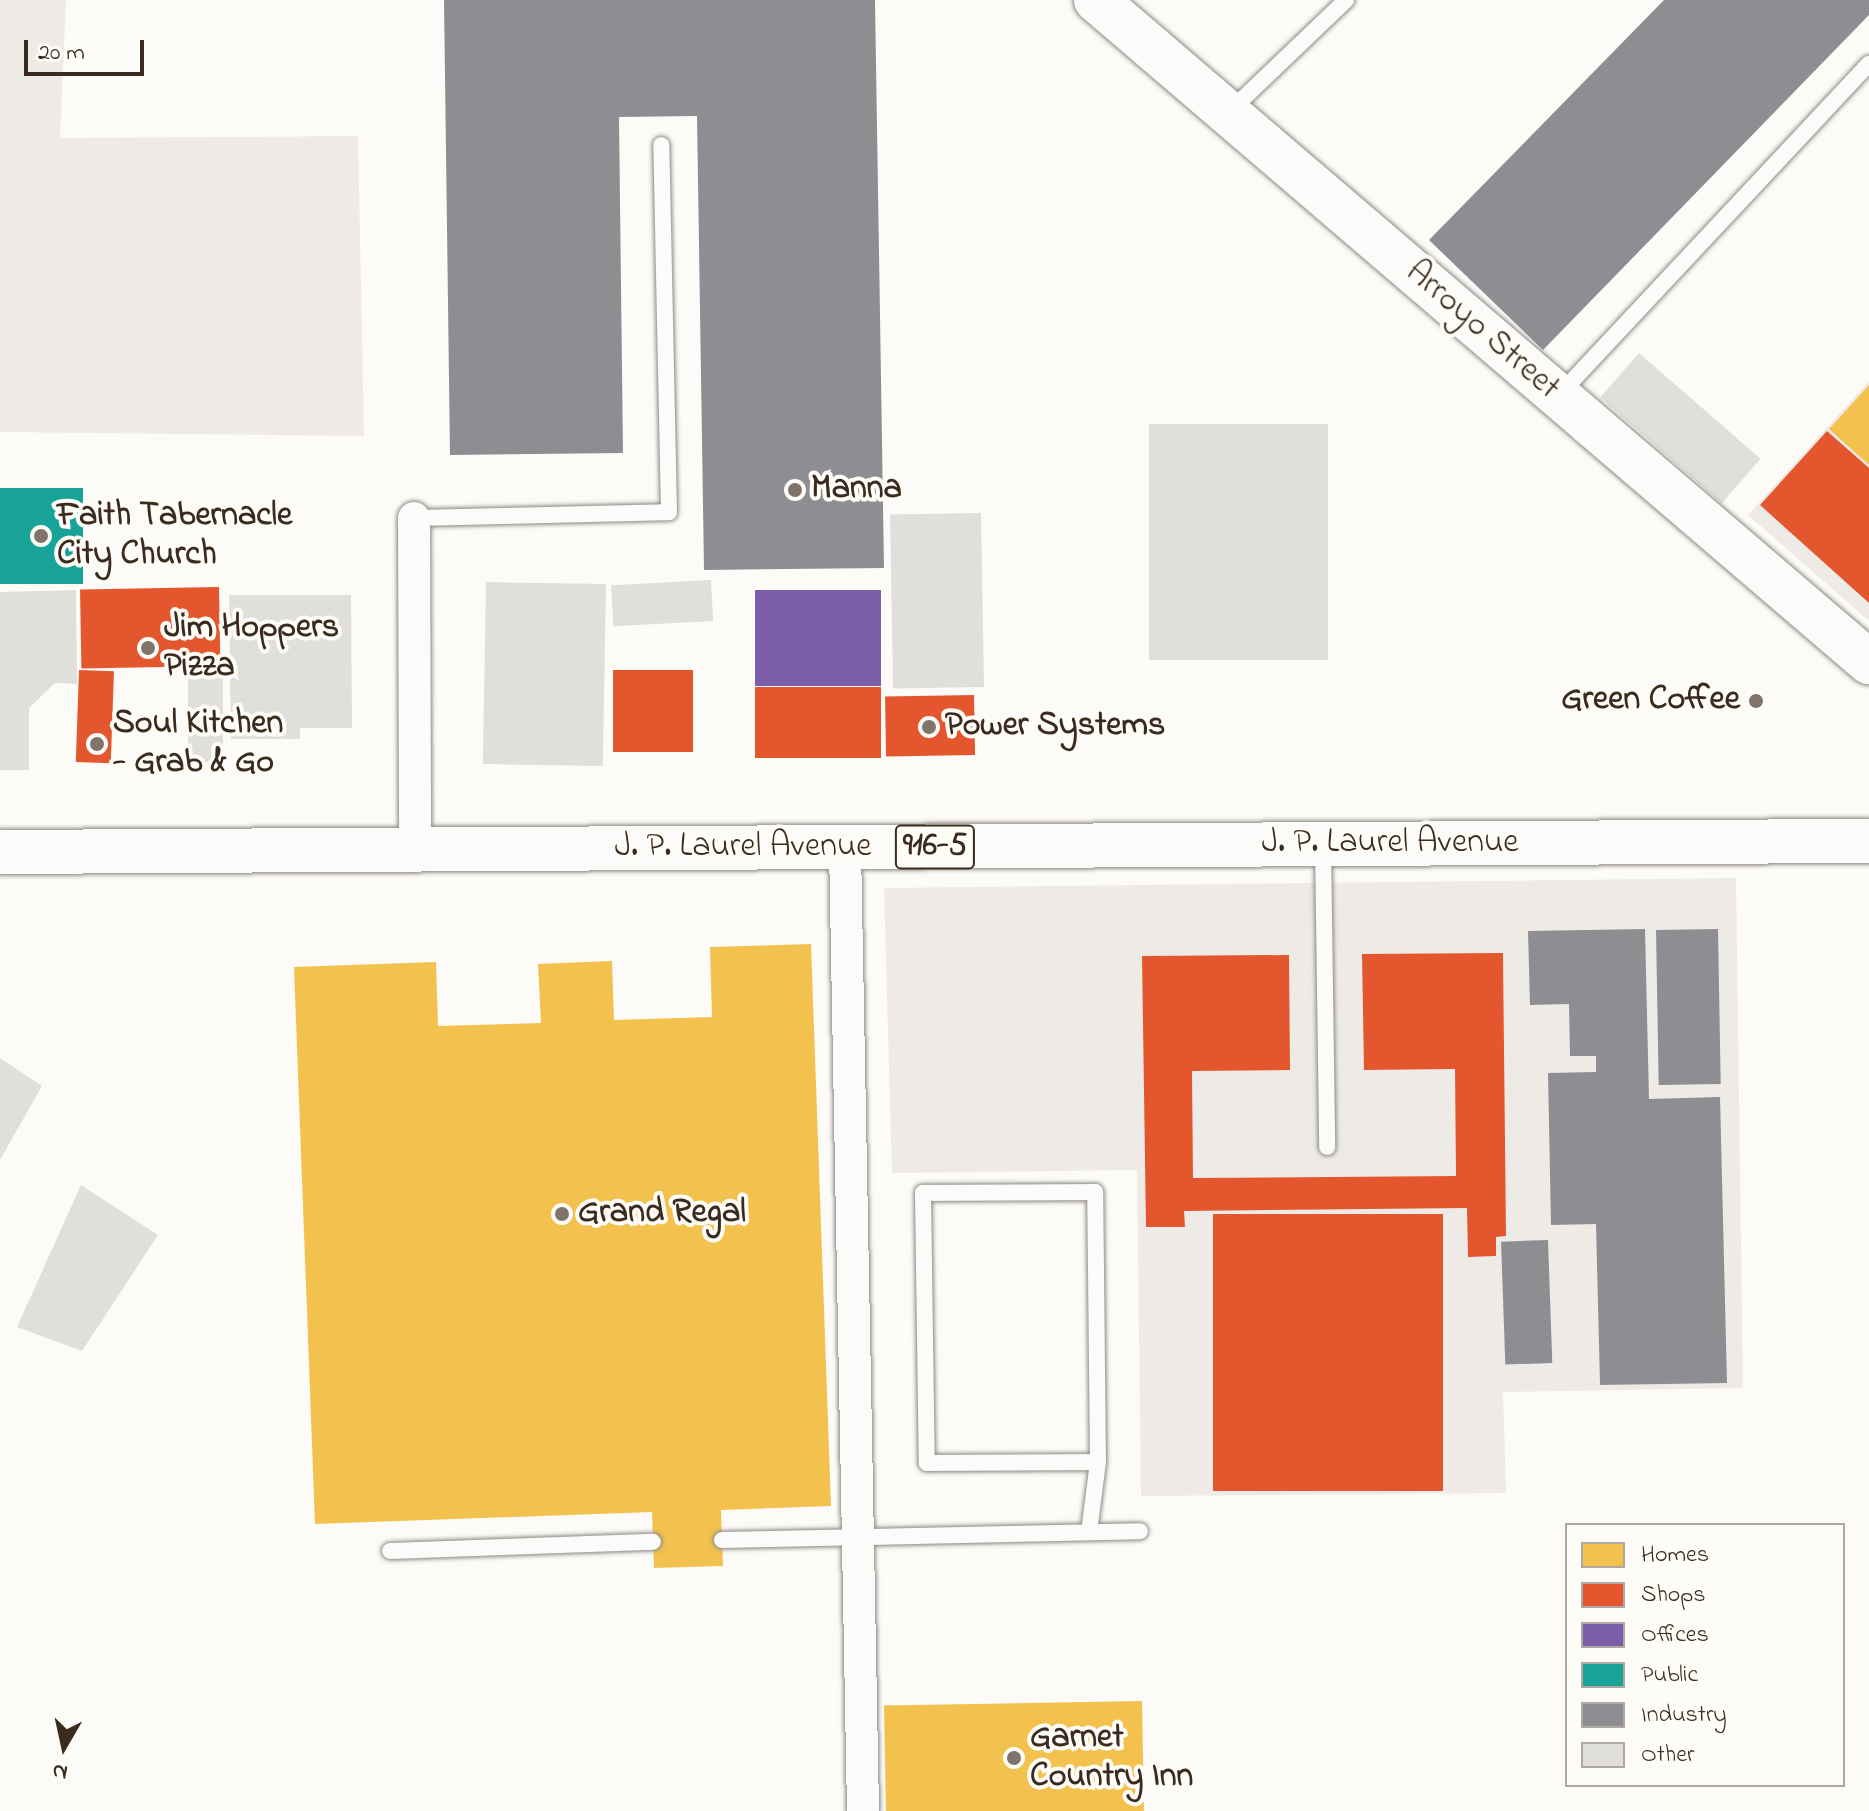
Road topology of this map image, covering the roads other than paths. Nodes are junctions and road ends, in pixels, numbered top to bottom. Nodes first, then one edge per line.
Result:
1 (1096, 0) edge
2 (1346, 0) edge
3 (1869, 64) edge
4 (1228, 113) junction
5 (661, 145) dead end
6 (1558, 396) junction
7 (414, 518) joint
8 (1869, 662) edge
9 (1869, 841) edge
10 (1323, 845) junction
11 (845, 847) junction
12 (415, 850) junction
13 (0, 852) edge
14 (1327, 1147) dead end
15 (1098, 1462) junction
16 (1140, 1531) dead end
17 (1089, 1532) junction
18 (858, 1536) junction
19 (722, 1540) dead end
20 (653, 1542) dead end
21 (390, 1551) dead end
22 (863, 1811) edge

1 - 4 main road, Arroyo Street
2 - 4 lane
3 - 6 lane
4 - 6 main road, Arroyo Street
5 - 7 lane
6 - 8 main road, Arroyo Street
7 - 12 street
9 - 10 main road, J. P. Laurel Avenue / 916-5
10 - 11 main road, J. P. Laurel Avenue / 916-5
10 - 14 lane
11 - 12 main road, J. P. Laurel Avenue / 916-5
11 - 18 street
12 - 13 main road, J. P. Laurel Avenue / 916-5
15 - 15 lane
15 - 17 lane
16 - 17 lane
17 - 18 lane
18 - 19 lane
18 - 22 street
20 - 21 lane

